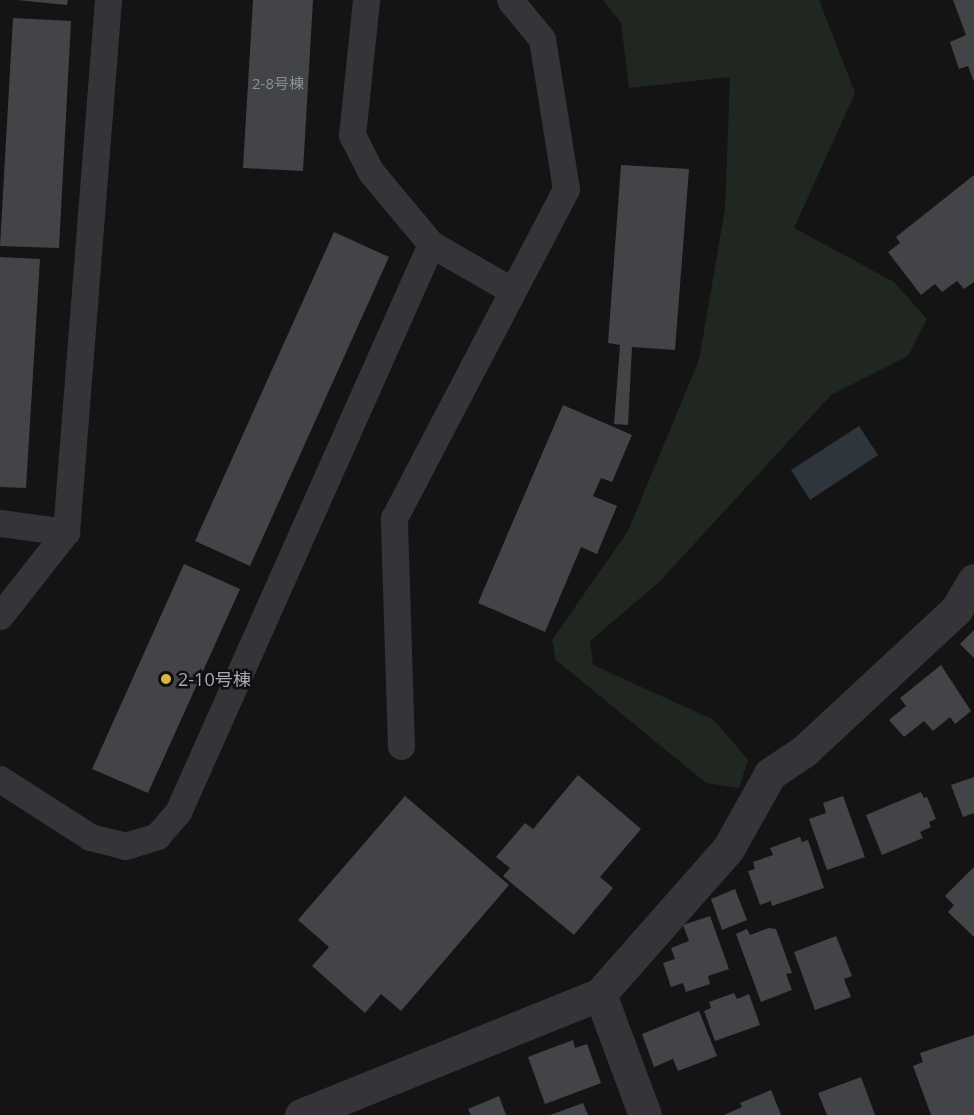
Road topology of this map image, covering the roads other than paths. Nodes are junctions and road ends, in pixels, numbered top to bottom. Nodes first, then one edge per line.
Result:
1 (108, 0) edge
2 (366, 0) edge
3 (510, 0) edge
4 (431, 244) junction
5 (511, 290) junction
6 (0, 523) edge
7 (66, 532) junction
8 (974, 580) edge
9 (0, 616) edge
10 (401, 746) dead end
11 (0, 779) edge
12 (600, 994) junction
13 (301, 1115) edge
14 (645, 1115) edge

1 - 7 lane
2 - 4 lane
3 - 5 lane
4 - 5 lane
4 - 11 lane
5 - 10 lane
6 - 7 lane
7 - 9 lane
8 - 12 street
12 - 13 street
12 - 14 street

